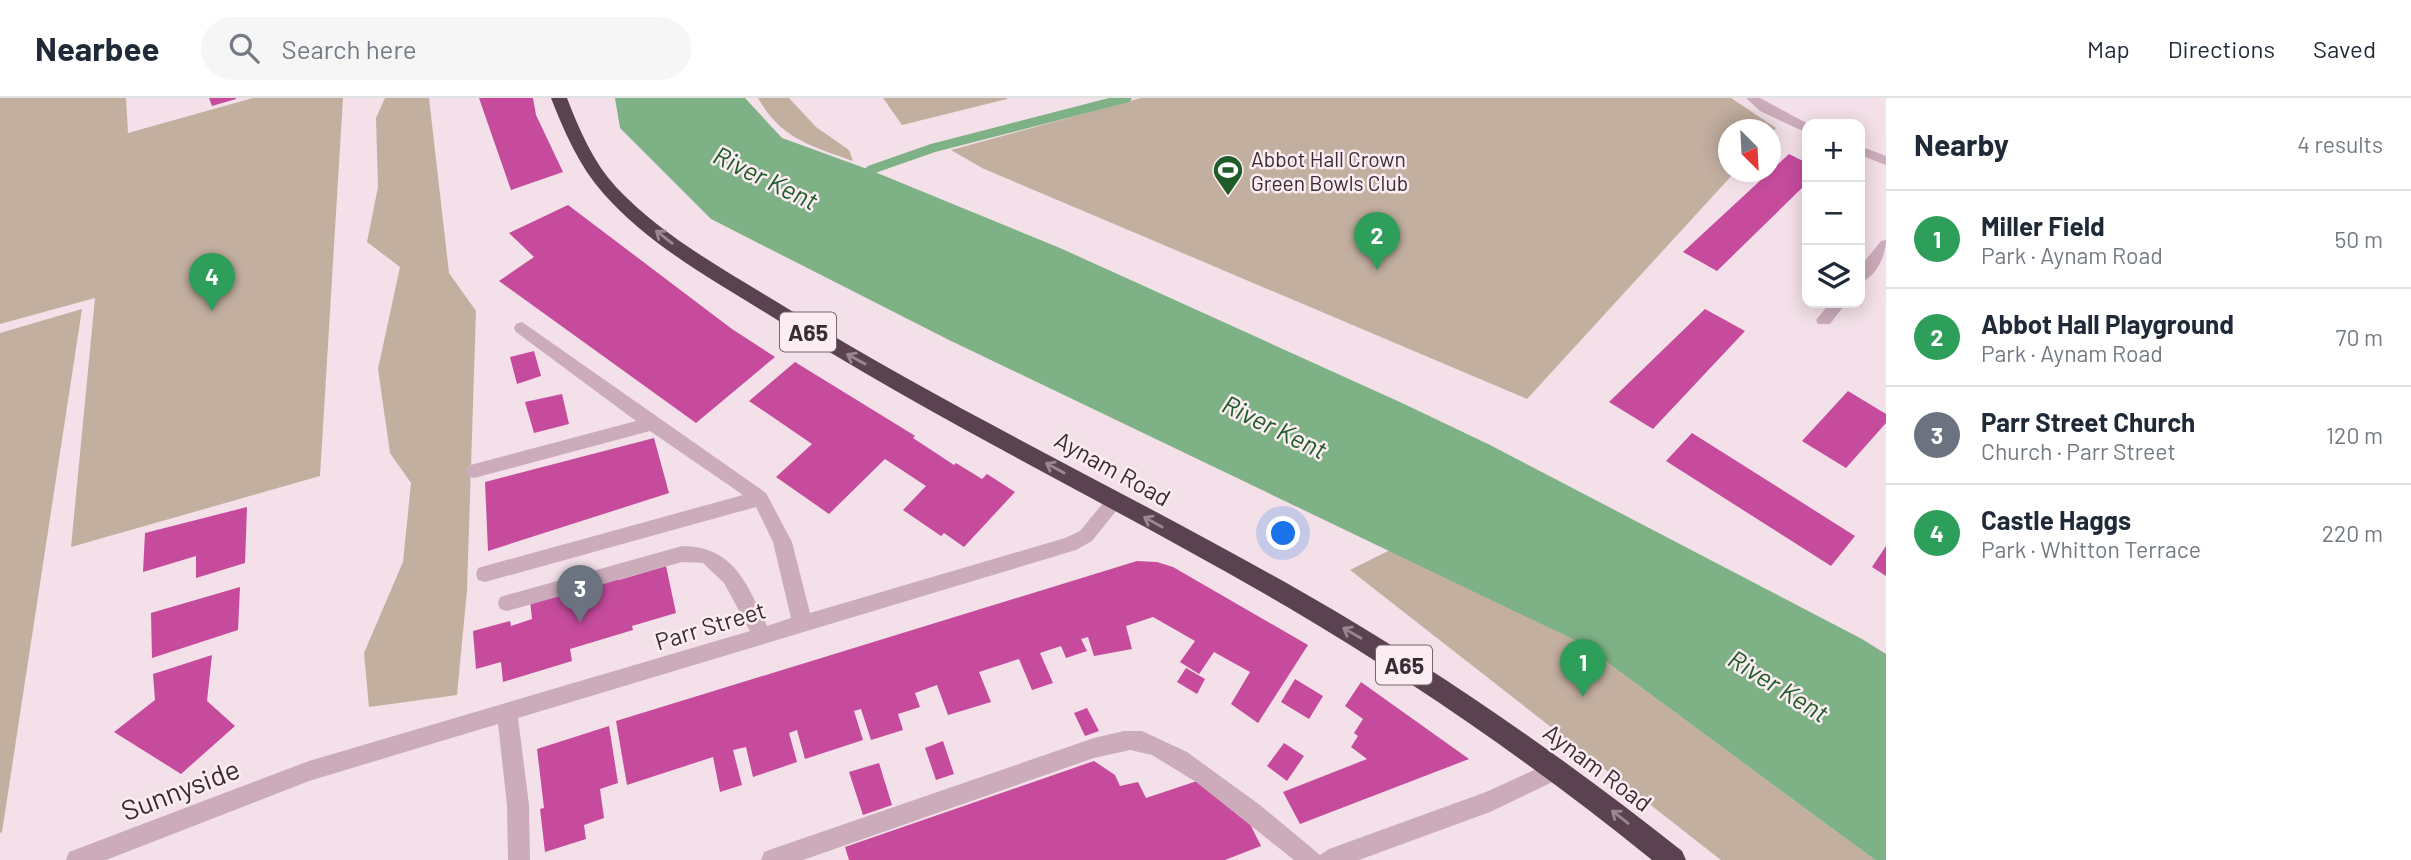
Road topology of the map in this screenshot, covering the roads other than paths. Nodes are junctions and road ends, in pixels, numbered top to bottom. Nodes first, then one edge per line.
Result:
1 (559, 98) edge
2 (1752, 98) edge
3 (1802, 126) edge
4 (1865, 152) edge
5 (1886, 161) edge
6 (1886, 245) edge
7 (1865, 270) edge
8 (1834, 308) edge
9 (1824, 320) dead end
10 (522, 328) dead end
11 (652, 424) junction
12 (474, 471) dead end
13 (760, 498) junction
14 (1115, 501) junction
15 (485, 574) dead end
16 (507, 603) dead end
17 (802, 624) junction
18 (762, 636) junction
19 (507, 713) junction
20 (1558, 769) junction
21 (306, 772) joint
22 (125, 851) edge
23 (1355, 856) edge
24 (77, 860) edge
25 (519, 860) edge
26 (772, 860) edge
27 (1311, 860) edge
28 (1329, 860) edge
29 (1673, 860) edge

14 -> 1 highway, Aynam Road / A65
2 - 3 street
4 - 5 street
6 - 7 street
8 - 9 street
10 - 11 street
11 - 12 street
11 - 13 street
13 - 15 street
13 - 17 street
14 - 17 street, Parr Street
20 -> 14 highway, Aynam Road / A65
16 - 18 street
17 - 18 street, Parr Street
18 - 19 street, Parr Street
19 - 21 street, Parr Street
19 - 25 street
20 - 23 street
29 -> 20 highway, Aynam Road / A65
21 - 22 street, Sunnyside
22 - 24 street, Sunnyside
23 - 28 street
26 - 27 street

